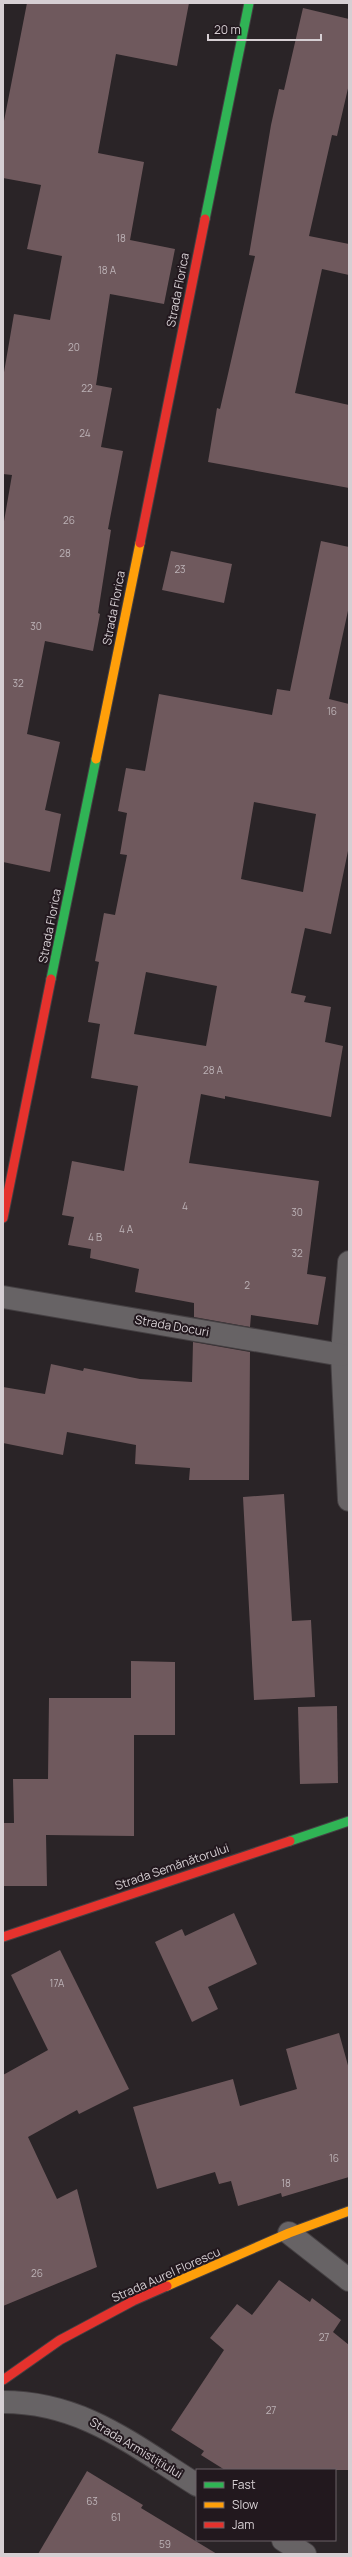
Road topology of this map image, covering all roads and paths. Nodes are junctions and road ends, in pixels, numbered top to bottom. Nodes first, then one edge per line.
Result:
1 (249, 3) edge
2 (3, 1218) edge
3 (349, 1262) edge
4 (3, 1297) edge
5 (342, 1355) junction
6 (349, 1500) edge
7 (349, 1821) edge
8 (3, 1937) edge
9 (349, 2211) edge
10 (288, 2233) junction
11 (349, 2280) edge
12 (3, 2380) edge
13 (3, 2402) edge
14 (196, 2484) edge
15 (285, 2541) edge
16 (305, 2554) edge

1 - 2 street, Strada Florica
3 - 5 street
4 - 5 street, Strada Docuri
5 - 6 street
7 - 8 street, Strada Semănătorului
9 - 10 street, Strada Aurel Florescu
10 - 11 street
10 - 12 street, Strada Aurel Florescu
13 - 14 street, Strada Armistițiului
15 - 16 street

